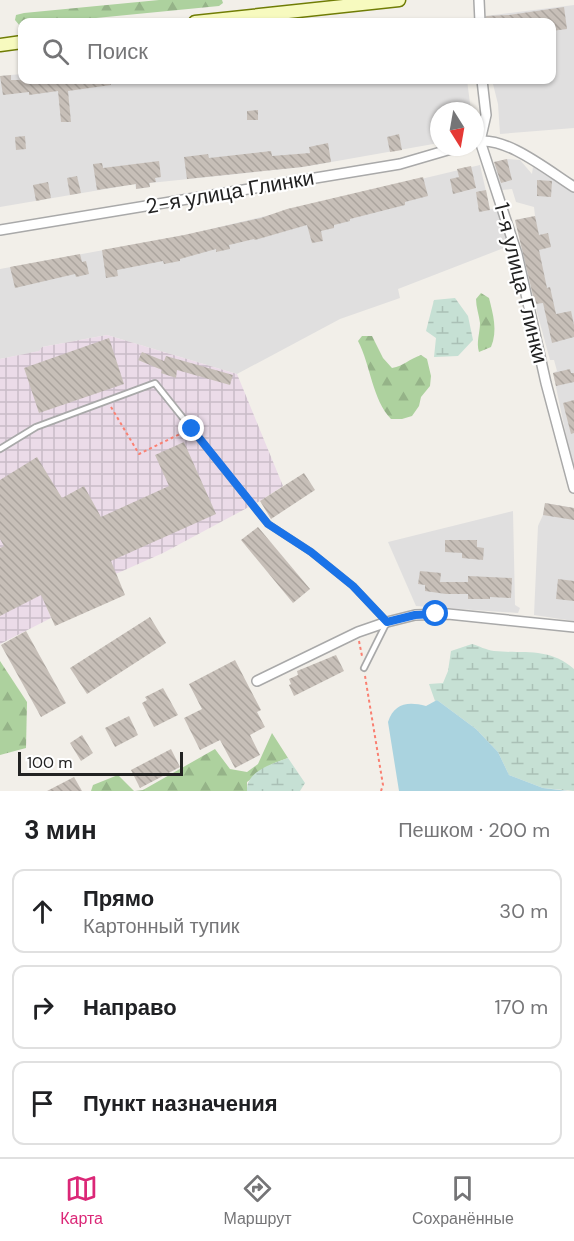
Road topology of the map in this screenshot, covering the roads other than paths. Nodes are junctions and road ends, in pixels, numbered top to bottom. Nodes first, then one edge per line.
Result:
1 (399, 0) edge
2 (479, 0) edge
3 (352, 2) edge
4 (226, 18) edge
5 (480, 18) edge
6 (18, 43) edge
7 (0, 45) edge
8 (482, 84) edge
9 (484, 121) edge
10 (484, 142) edge
11 (430, 155) edge
12 (482, 156) edge
13 (574, 187) edge
14 (0, 230) edge
15 (0, 449) edge
16 (574, 488) edge
17 (387, 622) junction
18 (574, 627) edge
19 (364, 668) road end
20 (257, 681) dead end

1 - 3 main road
2 - 5 street
3 - 4 main road
6 - 7 main road
8 - 9 street, 1-я улица Глинки
10 - 13 street
11 - 14 street, 2-я улица Глинки
12 - 16 street, 1-я улица Глинки
15 - 17 lane
17 - 18 street
17 - 19 lane
17 - 20 street

